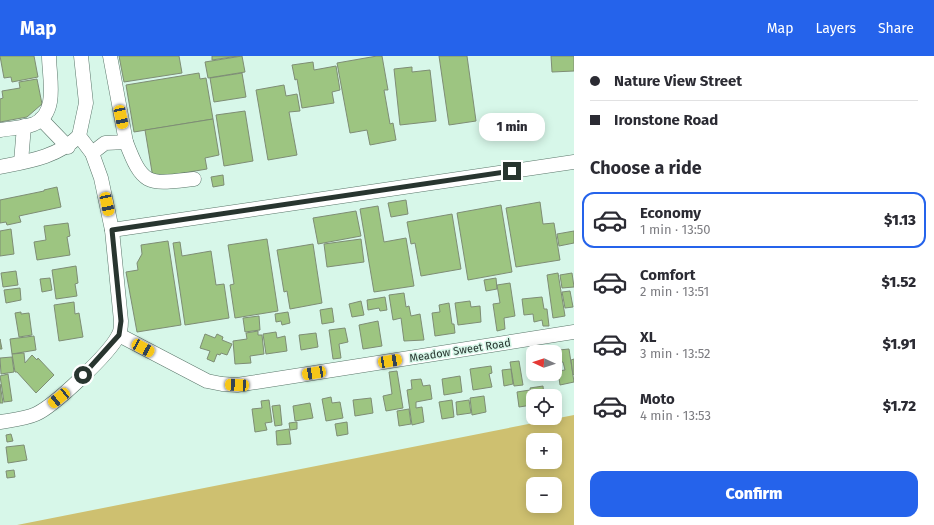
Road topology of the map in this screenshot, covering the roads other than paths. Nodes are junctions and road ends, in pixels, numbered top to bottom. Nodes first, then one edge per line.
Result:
1 (49, 56) edge
2 (80, 56) edge
3 (110, 56) edge
4 (41, 119) junction
5 (24, 126) junction
6 (0, 130) edge
7 (80, 136) junction
8 (126, 142) junction
9 (68, 147) junction
10 (92, 153) junction
11 (21, 162) junction
12 (574, 162) edge
13 (0, 167) edge
14 (194, 179) dead end
15 (112, 230) junction
16 (574, 332) edge
17 (119, 335) junction
18 (0, 422) edge

1 - 4 street
2 - 7 street
3 - 8 street
4 - 5 street
4 - 9 street
5 - 6 street
5 - 11 street
7 - 9 street
7 - 10 street
8 - 10 street
8 - 14 street
9 - 11 street
10 - 15 street
11 - 13 street
12 - 15 street
15 - 17 street
16 - 17 street, Meadow Sweet Road
17 - 18 street

